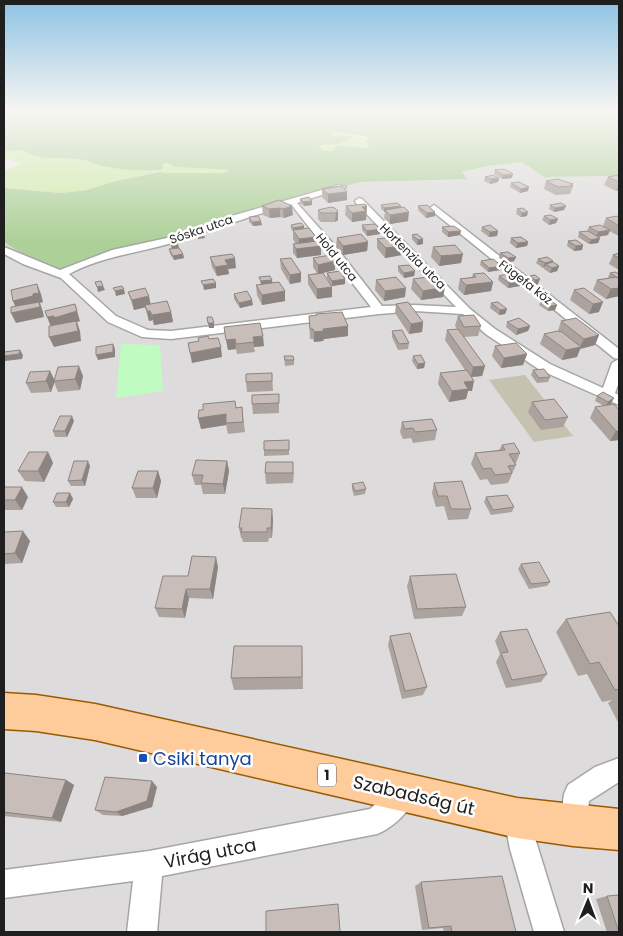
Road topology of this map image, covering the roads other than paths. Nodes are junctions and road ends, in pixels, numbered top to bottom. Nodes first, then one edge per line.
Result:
1 (342, 187) edge
2 (359, 201) dead end
3 (295, 205) dead end
4 (434, 208) edge
5 (4, 250) edge
6 (61, 274) junction
7 (379, 310) junction
8 (466, 311) junction
9 (619, 355) edge
10 (619, 363) edge
11 (614, 397) edge
12 (4, 711) edge
13 (619, 770) edge
14 (406, 794) junction
15 (517, 818) junction
16 (573, 826) junction
17 (619, 830) edge
18 (149, 865) junction
19 (4, 884) edge
20 (142, 932) edge
21 (549, 932) edge

1 - 6 street, Sóska utca
2 - 8 street, Hortenzia utca
3 - 7 street, Hold utca
4 - 9 street, Fügefa köz
5 - 6 street
6 - 7 street
7 - 8 street
8 - 11 street
10 - 11 street
12 - 14 main road, Szabadság út / 1
13 - 16 street
14 - 15 main road, Szabadság út / 1
14 - 18 street, Virág utca
15 - 16 main road, Szabadság út / 1
15 - 21 street
16 - 17 main road, Szabadság út / 1
18 - 19 street, Virág utca
18 - 20 street

